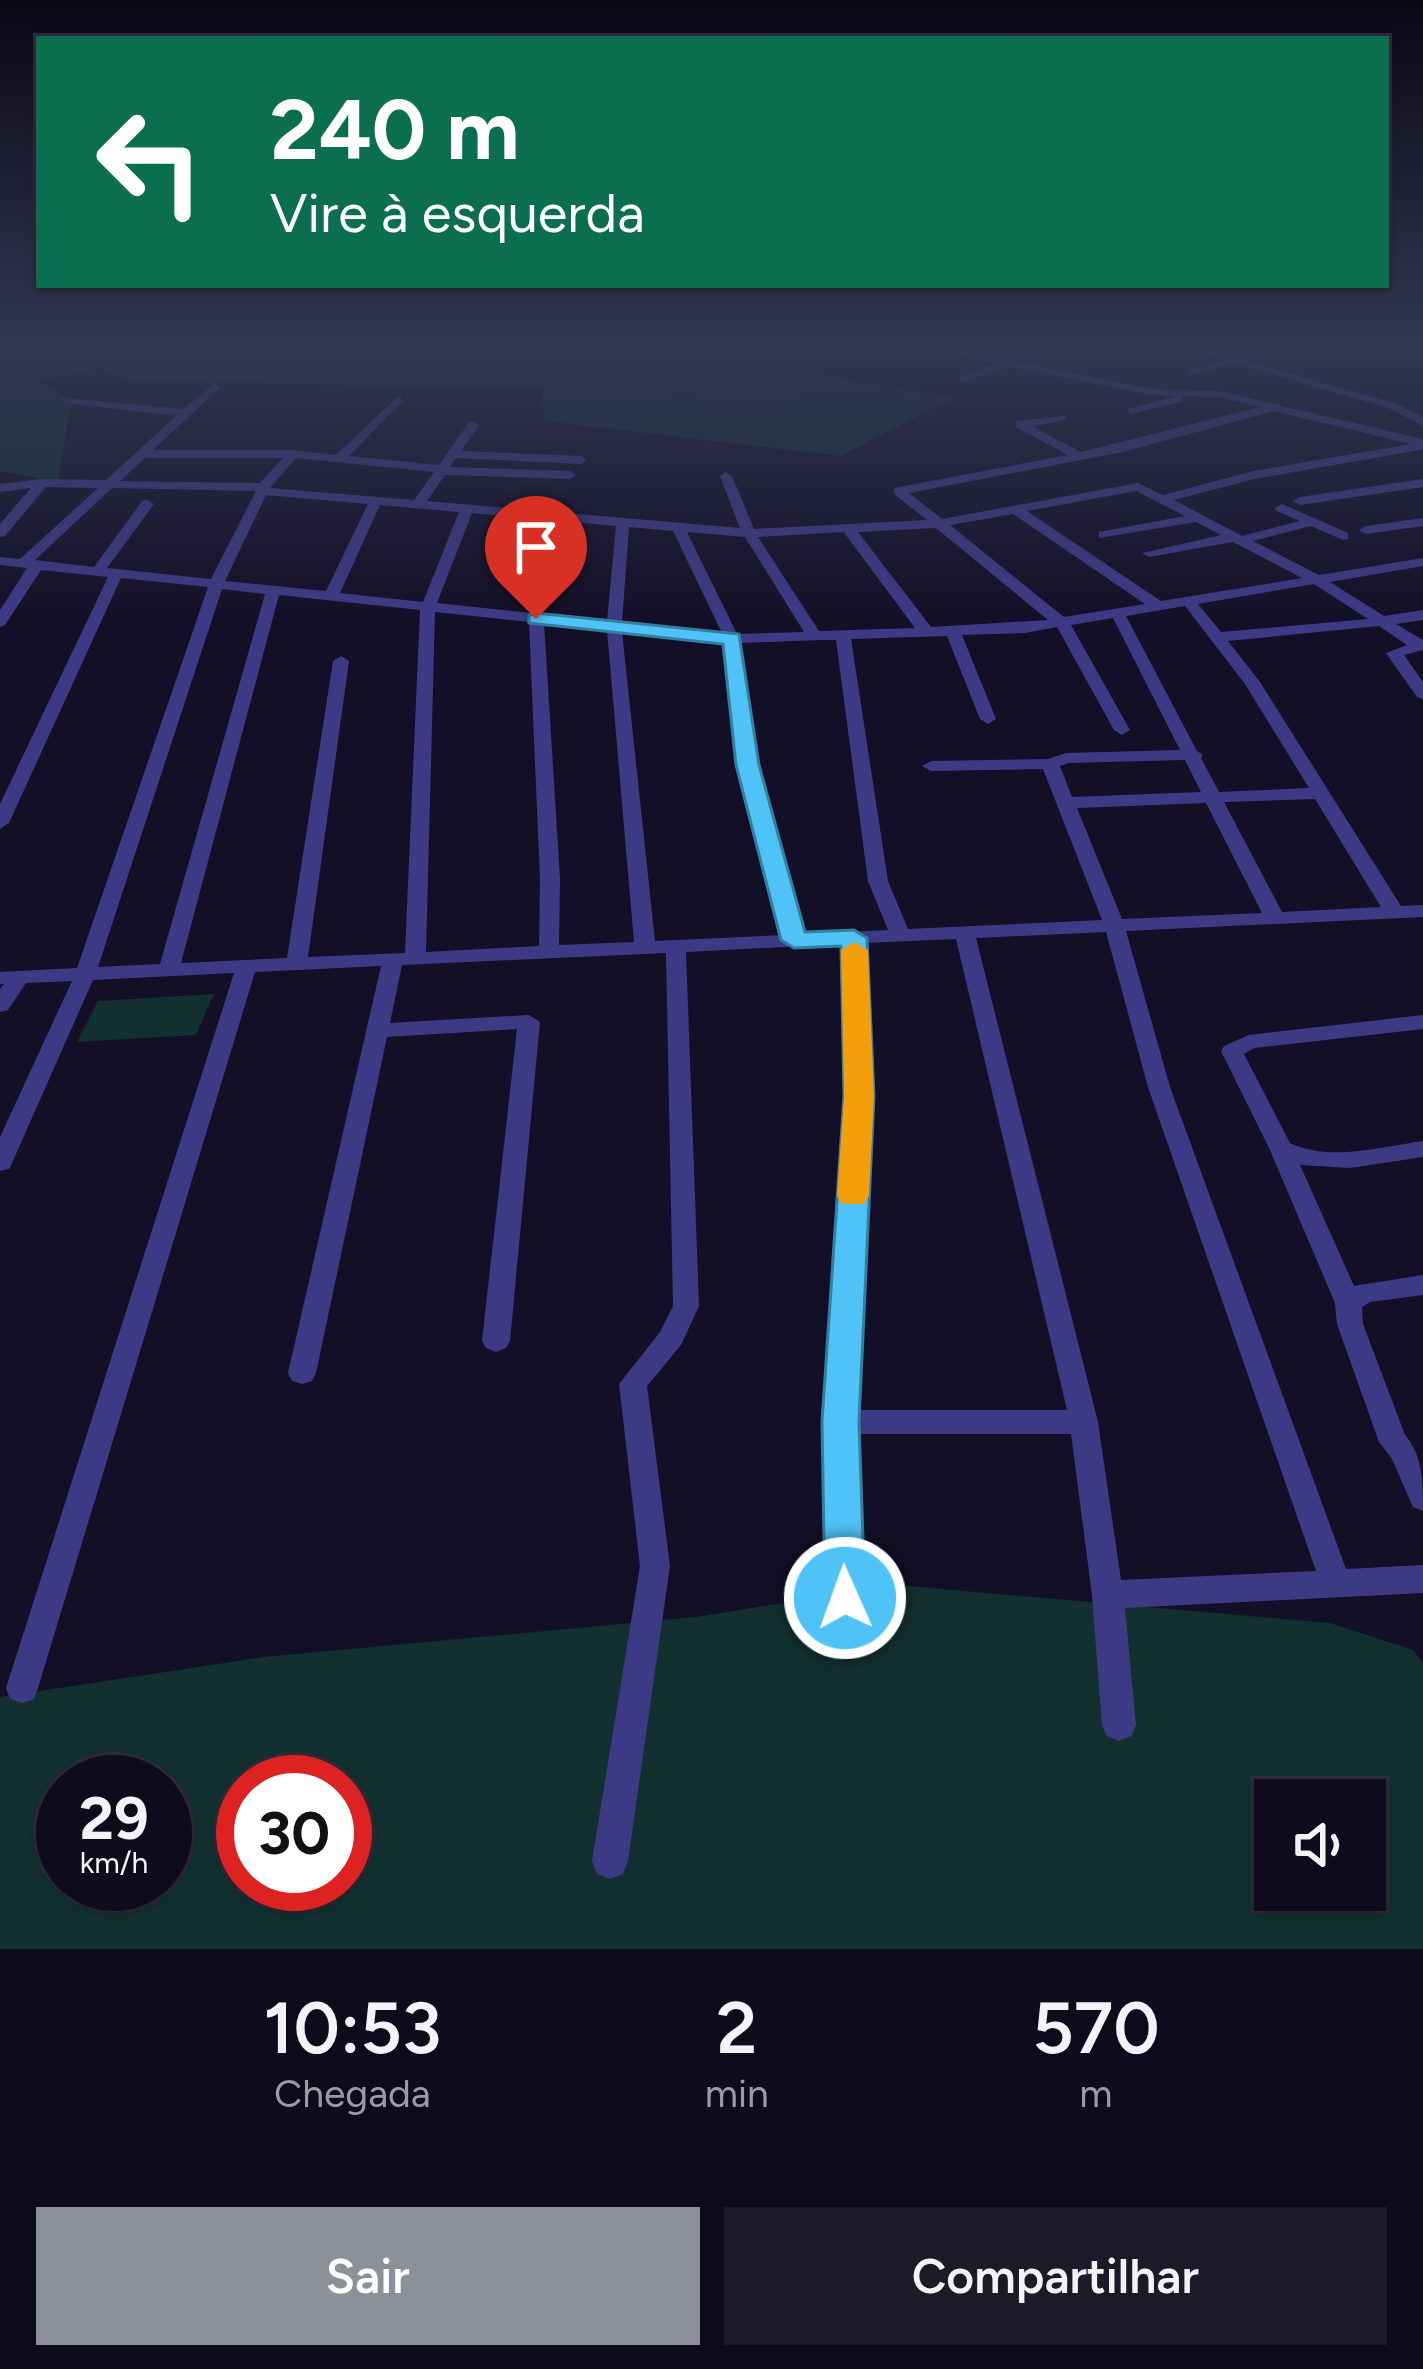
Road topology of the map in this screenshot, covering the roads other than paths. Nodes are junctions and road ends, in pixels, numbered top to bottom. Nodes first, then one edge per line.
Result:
1 (157, 438) edge
2 (360, 438) edge
3 (466, 438) edge
4 (1046, 438) edge
5 (1168, 438) edge
6 (1423, 444) edge
7 (139, 454) junction
8 (293, 454) junction
9 (457, 454) junction
10 (1079, 456) junction
11 (340, 458) junction
12 (581, 460) dead end
13 (444, 470) junction
14 (570, 475) dead end
15 (726, 476) dead end
16 (1423, 483) edge
17 (43, 484) junction
18 (104, 487) junction
19 (0, 488) edge
20 (263, 489) junction
21 (376, 500) junction
22 (1162, 500) junction
23 (1300, 501) dead end
24 (147, 504) dead end
25 (418, 504) junction
26 (467, 508) junction
27 (1282, 508) dead end
28 (1016, 510) junction
29 (1198, 518) junction
30 (1312, 522) junction
31 (1423, 522) edge
32 (623, 523) junction
33 (936, 524) junction
34 (678, 527) junction
35 (1366, 530) dead end
36 (850, 531) junction
37 (749, 532) junction
38 (0, 533) edge
39 (1104, 536) dead end
40 (1343, 536) dead end
41 (1238, 538) junction
42 (1149, 553) dead end
43 (0, 561) edge
44 (1422, 562) edge
45 (31, 564) junction
46 (107, 572) junction
47 (1316, 579) junction
48 (216, 584) junction
49 (273, 592) junction
50 (330, 598) junction
51 (1186, 599) junction
52 (1156, 604) junction
53 (428, 608) junction
54 (1117, 612) junction
55 (1423, 615) edge
56 (536, 619) junction
57 (1381, 621) junction
58 (0, 622) edge
59 (1062, 623) junction
60 (614, 628) junction
61 (954, 633) junction
62 (928, 634) junction
63 (843, 637) junction
64 (1220, 637) junction
65 (817, 638) junction
66 (732, 639) junction
67 (1420, 645) edge
68 (341, 661) dead end
69 (1423, 694) edge
70 (988, 719) dead end
71 (1122, 730) dead end
72 (1194, 755) junction
73 (1050, 764) junction
74 (931, 766) dead end
75 (0, 771) edge
76 (23, 772) junction
77 (1319, 793) junction
78 (1216, 797) junction
79 (1067, 803) junction
80 (0, 823) edge
81 (1414, 914) edge
82 (1275, 918) junction
83 (1114, 926) junction
84 (964, 932) junction
85 (900, 935) junction
86 (854, 938) junction
87 (794, 940) junction
88 (676, 946) junction
89 (645, 947) junction
90 (549, 952) junction
91 (404, 958) junction
92 (297, 963) junction
93 (247, 965) junction
94 (169, 969) junction
95 (86, 973) junction
96 (10, 977) edge
97 (0, 1005) edge
98 (1423, 1022) edge
99 (375, 1031) junction
100 (1281, 1148) junction
101 (1423, 1149) edge
102 (0, 1163) edge
103 (1423, 1285) edge
104 (1348, 1303) junction
105 (496, 1341) dead end
106 (302, 1373) dead end
107 (840, 1422) junction
108 (1084, 1422) junction
109 (1413, 1451) edge
110 (1423, 1498) edge
111 (1423, 1579) edge
112 (1336, 1584) junction
113 (1108, 1595) junction
114 (846, 1642) dead end
115 (22, 1688) dead end
116 (1119, 1725) dead end
117 (610, 1861) dead end

1 - 7 street
2 - 11 street
3 - 9 street
4 - 10 street
5 - 10 street
6 - 22 street
7 - 8 street
7 - 18 street
8 - 11 street
8 - 20 street
9 - 12 street
9 - 13 street
10 - 33 street
11 - 13 street
13 - 14 street
13 - 25 street
15 - 37 street
16 - 23 street
17 - 18 street
17 - 19 street
17 - 38 street
18 - 20 street
18 - 45 street
20 - 21 street
20 - 48 street
21 - 25 street
21 - 50 street
22 - 28 street
22 - 29 street
24 - 46 street
25 - 26 street
26 - 32 street
26 - 53 street
27 - 30 street
28 - 33 street
28 - 52 street
29 - 39 street
29 - 41 street
30 - 40 street
30 - 41 street
31 - 35 street
32 - 34 street
32 - 60 street
33 - 36 street
33 - 59 street
34 - 37 street
34 - 66 street
36 - 37 street
36 - 62 street
37 - 65 street
41 - 42 street
41 - 47 street
43 - 45 street
44 - 47 street
45 - 46 street
45 - 58 street
46 - 48 street
46 - 76 street
47 - 51 street
47 - 57 street
48 - 49 street
48 - 95 street
49 - 50 street
49 - 94 street
50 - 53 street
51 - 52 street
51 - 64 street
52 - 54 street
53 - 56 street
53 - 91 street
54 - 59 street
54 - 72 street
55 - 57 street
56 - 60 street
56 - 90 street
57 - 64 street
57 - 67 street
59 - 61 street
59 - 71 street
60 - 66 street
60 - 89 street
61 - 62 street
61 - 70 street
62 - 63 street
63 - 65 street
63 - 85 street
64 - 77 street
65 - 66 street
66 - 87 street
67 - 69 street
68 - 92 street
72 - 73 street
72 - 78 street
73 - 74 street
73 - 79 street
75 - 76 street
76 - 80 street
77 - 78 street
77 - 81 street
78 - 79 street
78 - 82 street
79 - 83 street
81 - 82 street
82 - 83 street
83 - 84 street
83 - 112 street
84 - 85 street
84 - 108 street
85 - 86 street
86 - 87 street
86 - 107 street
87 - 88 street
88 - 89 street
88 - 117 street
89 - 90 street
90 - 91 street
91 - 92 street
91 - 99 street
92 - 93 street
93 - 94 street
93 - 115 street
94 - 95 street
95 - 96 street
95 - 102 street
96 - 97 street
98 - 100 street
99 - 105 street
99 - 106 street
100 - 101 street
100 - 104 street
103 - 104 street
104 - 109 street
107 - 108 street
107 - 114 street
108 - 113 street
109 - 110 street
111 - 112 street
112 - 113 street
113 - 116 street

